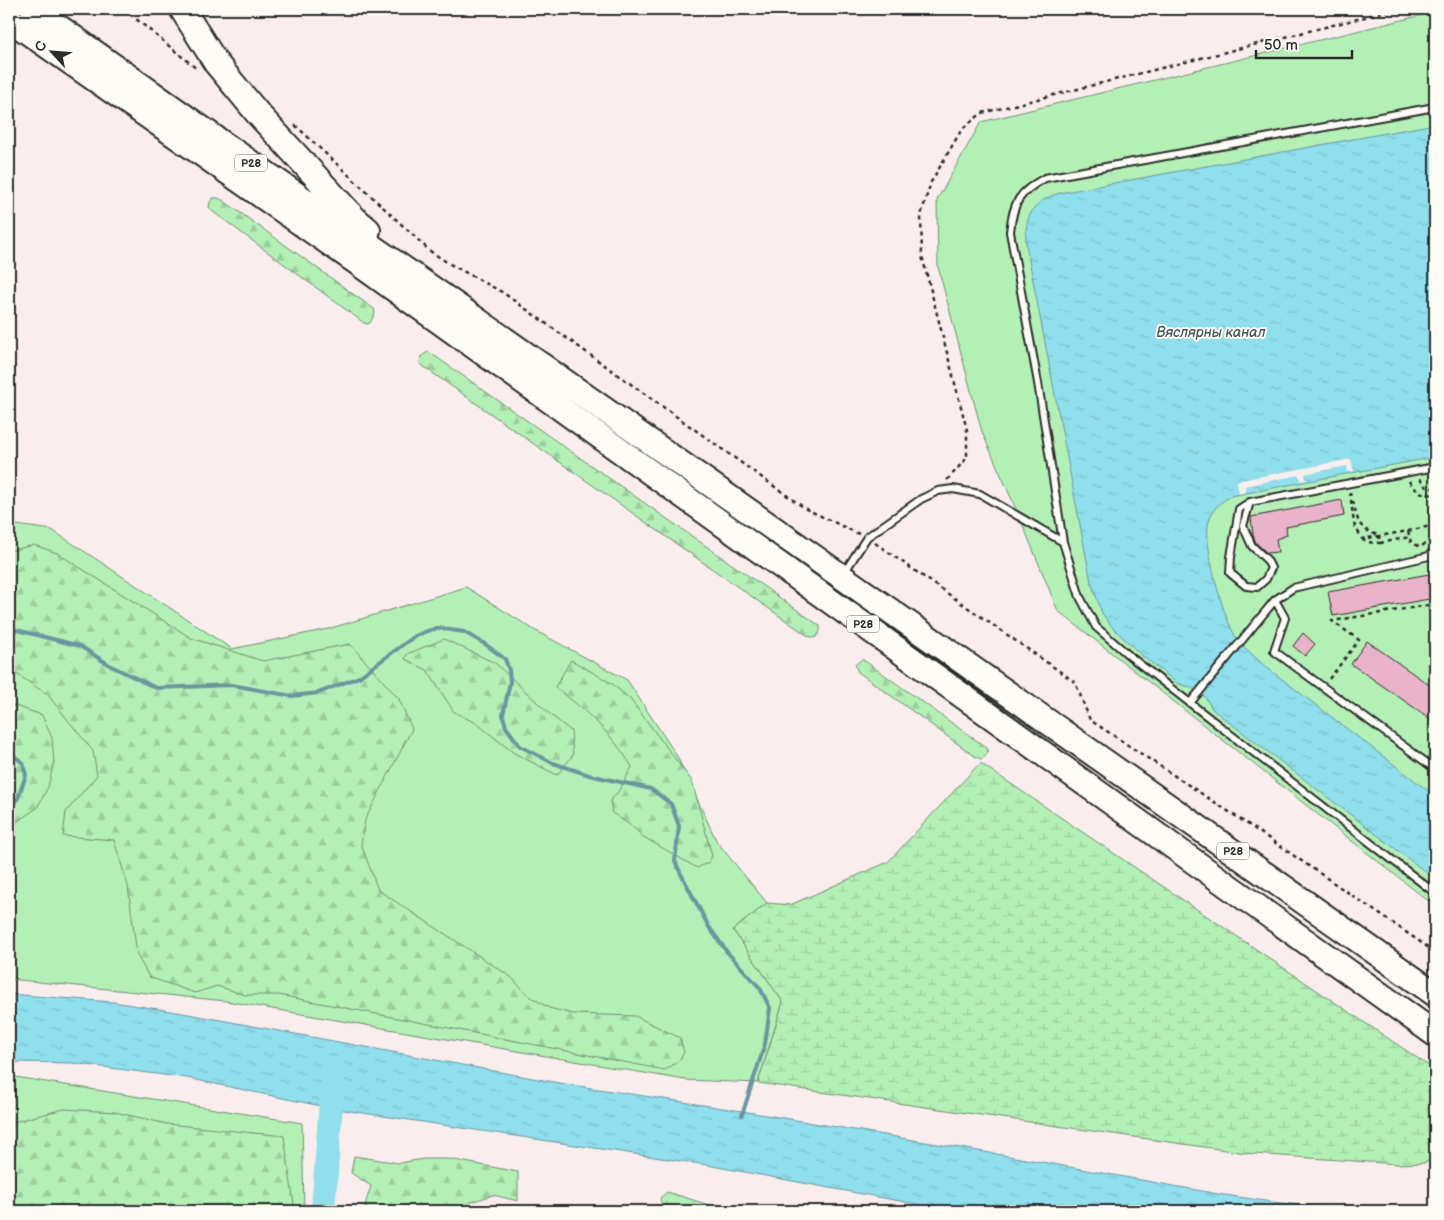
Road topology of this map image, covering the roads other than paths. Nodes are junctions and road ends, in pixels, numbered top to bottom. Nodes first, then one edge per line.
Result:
1 (33, 9) edge
2 (182, 9) edge
3 (9, 19) edge
4 (67, 46) junction
5 (1435, 107) edge
6 (430, 287) junction
7 (1435, 467) edge
8 (1250, 502) junction
9 (1063, 542) junction
10 (1435, 548) edge
11 (842, 576) junction
12 (1275, 600) junction
13 (1191, 701) junction
14 (1435, 769) edge
15 (1435, 893) edge
16 (1435, 994) edge
17 (1435, 1034) edge

1 - 4 highway, Р28
2 - 6 highway
3 - 4 highway, Р28
4 - 6 highway, Р28
4 - 17 highway, Р28
5 - 9 lane
6 - 11 highway, Р28
7 - 8 lane
8 - 8 lane
9 - 11 lane
9 - 13 lane
10 - 12 lane
11 - 16 highway, Р28
12 - 13 lane
12 - 14 lane
13 - 15 lane

